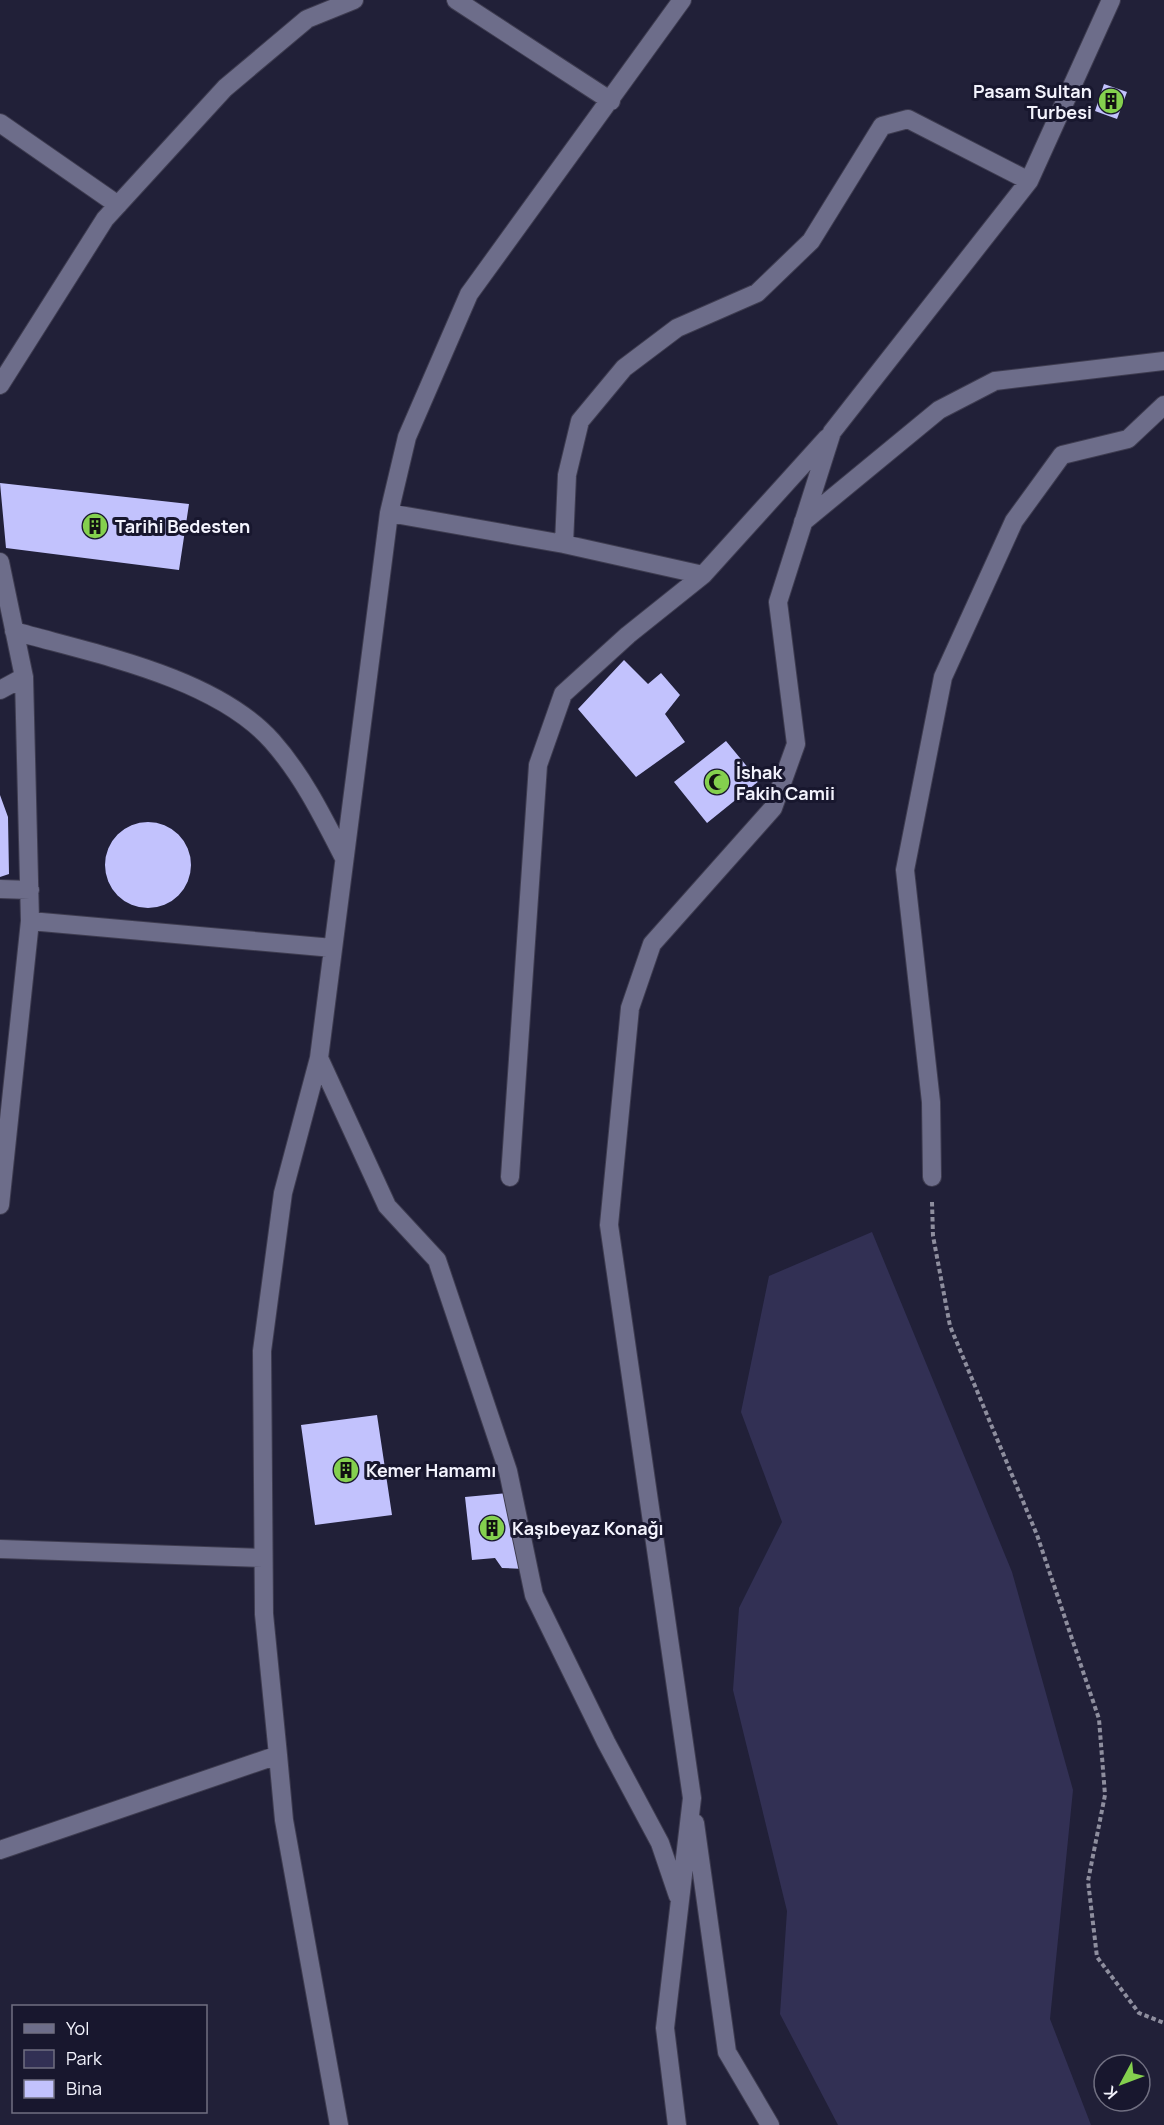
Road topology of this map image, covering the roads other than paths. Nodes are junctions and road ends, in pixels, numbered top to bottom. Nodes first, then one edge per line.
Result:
1 (354, 0) edge
2 (456, 0) edge
3 (682, 0) edge
4 (1111, 0) edge
5 (610, 101) junction
6 (0, 123) edge
7 (1029, 182) junction
8 (118, 205) junction
9 (1164, 361) edge
10 (0, 385) edge
11 (1164, 405) edge
12 (832, 432) junction
13 (389, 513) junction
14 (803, 522) junction
15 (564, 544) junction
16 (0, 562) edge
17 (703, 575) junction
18 (14, 631) junction
19 (24, 677) junction
20 (0, 690) edge
21 (344, 858) junction
22 (0, 888) edge
23 (30, 890) junction
24 (30, 921) junction
25 (333, 948) junction
26 (320, 1058) junction
27 (510, 1177) dead end
28 (932, 1177) road end
29 (0, 1205) edge
30 (0, 1548) edge
31 (263, 1558) junction
32 (278, 1755) junction
33 (692, 1798) junction
34 (0, 1850) edge
35 (680, 1902) junction
36 (339, 2125) edge
37 (678, 2125) edge
38 (770, 2125) edge

1 - 8 street
2 - 5 street
3 - 5 street
4 - 7 street
5 - 13 street
6 - 8 street
7 - 12 street
7 - 15 street
8 - 10 street
9 - 14 street
11 - 28 street
12 - 14 street
12 - 17 street
13 - 15 street
13 - 21 street
14 - 33 street
15 - 17 street
16 - 18 street
17 - 27 street
18 - 19 street
18 - 21 street
19 - 20 street
19 - 23 street
21 - 25 street
22 - 23 street
23 - 24 street
24 - 25 street
24 - 29 street
25 - 26 street
26 - 31 street
26 - 35 street
30 - 31 street
31 - 32 street
32 - 34 street
32 - 36 street
33 - 35 street
33 - 38 street
35 - 37 street

